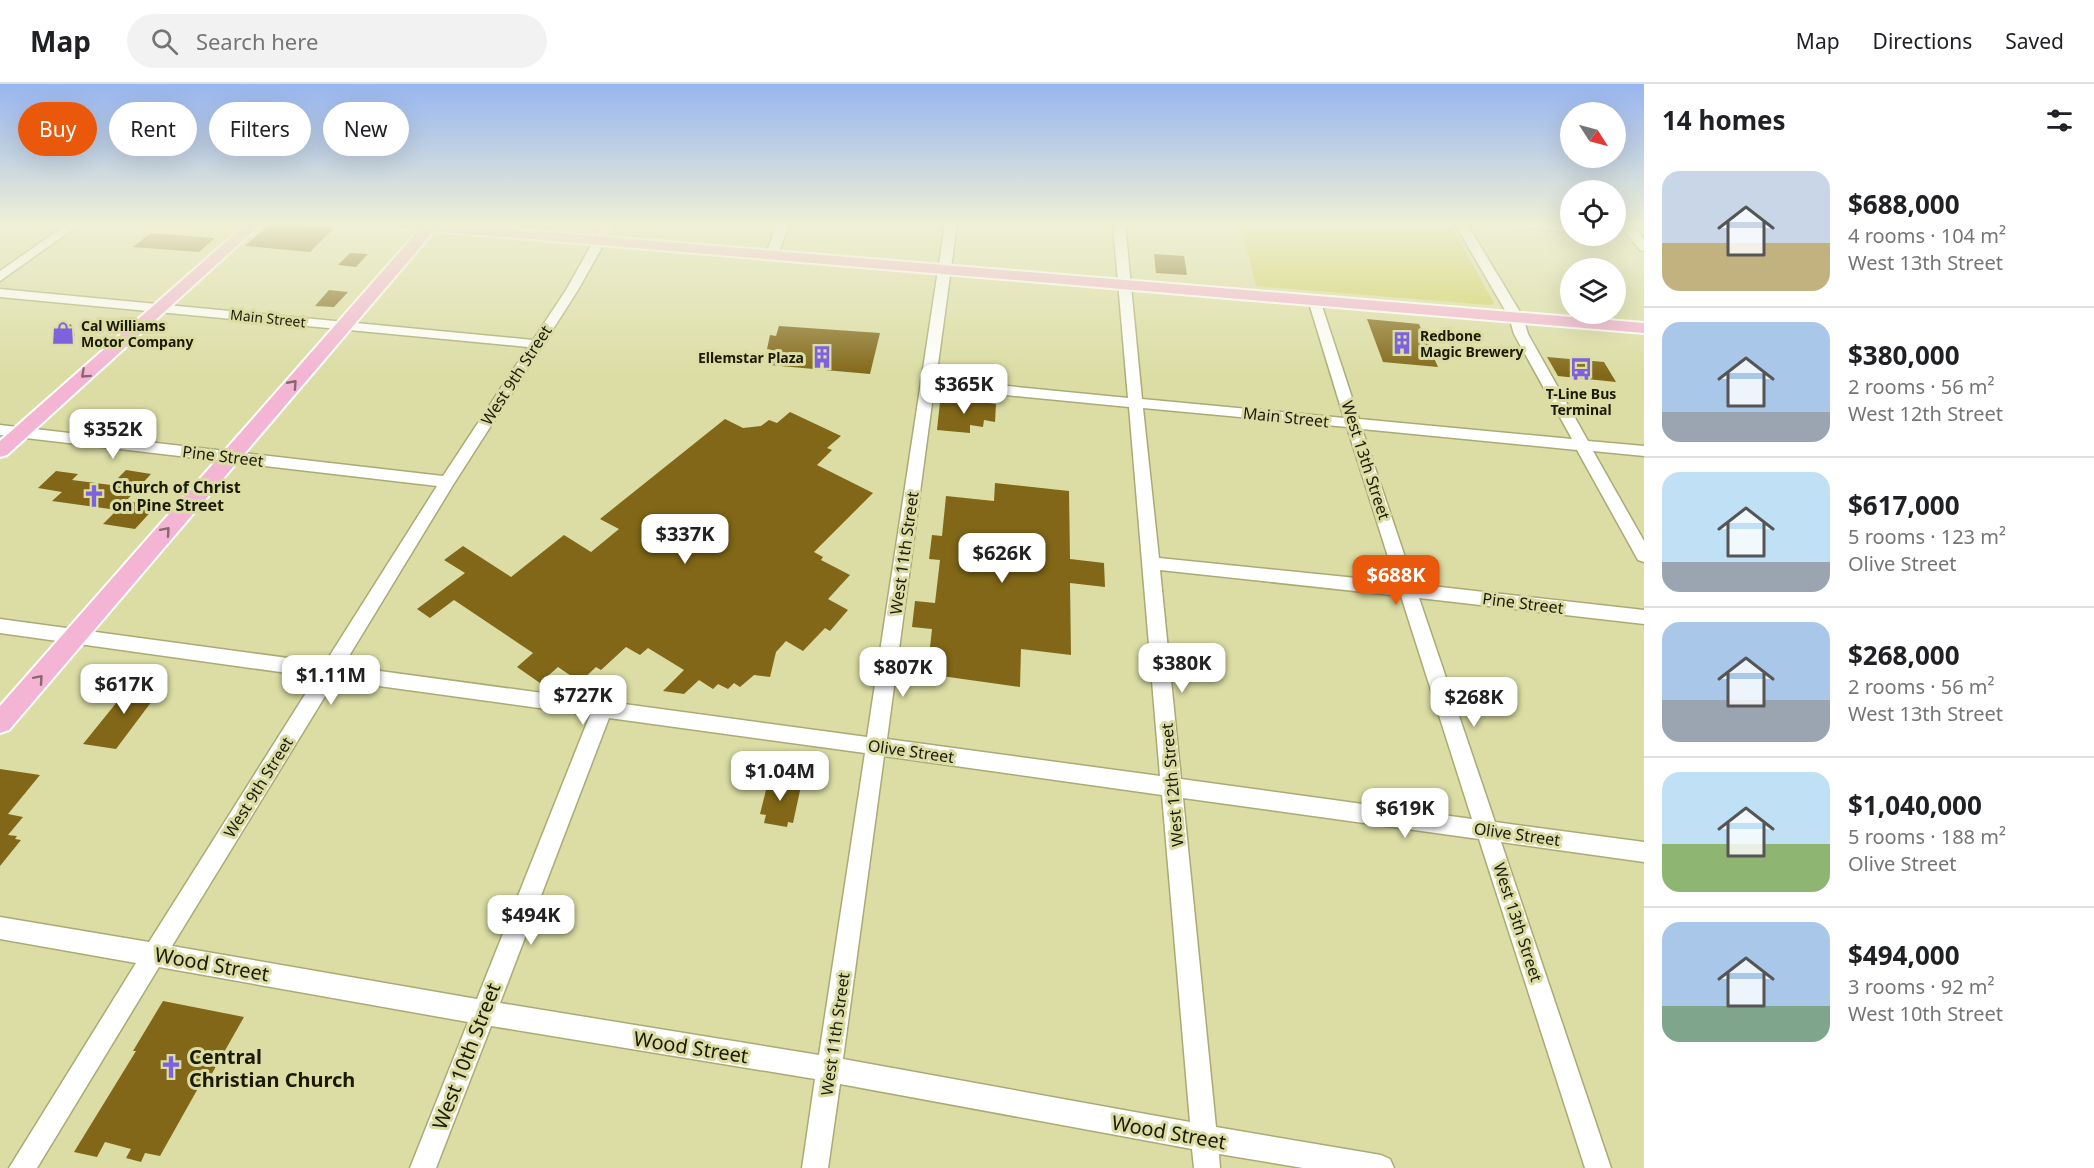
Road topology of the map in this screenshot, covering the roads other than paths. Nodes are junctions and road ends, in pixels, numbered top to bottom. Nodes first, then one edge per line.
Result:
1 (197, 275) edge
2 (388, 275) edge
3 (581, 275) edge
4 (945, 275) edge
5 (1013, 275) edge
6 (1125, 275) edge
7 (1491, 275) edge
8 (1126, 284) junction
9 (0, 293) edge
10 (1314, 300) junction
11 (159, 308) junction
12 (1516, 317) junction
13 (344, 326) junction
14 (1644, 328) edge
15 (537, 344) junction
16 (928, 383) junction
17 (1135, 402) junction
18 (1353, 423) junction
19 (0, 430) edge
20 (20, 432) junction
21 (1583, 445) junction
22 (0, 451) edge
23 (1644, 451) edge
24 (230, 457) junction
25 (447, 482) junction
26 (1644, 556) edge
27 (1151, 563) junction
28 (1409, 590) junction
29 (1644, 617) edge
30 (0, 626) edge
31 (76, 637) junction
32 (331, 671) junction
33 (603, 710) junction
34 (0, 723) edge
35 (877, 747) junction
36 (1172, 787) junction
37 (1488, 831) junction
38 (1644, 852) edge
39 (0, 928) edge
40 (154, 954) junction
41 (482, 1012) junction
42 (829, 1069) junction
43 (1204, 1138) junction
44 (22, 1168) edge
45 (423, 1168) edge
46 (815, 1168) edge
47 (1207, 1168) edge
48 (1381, 1168) edge
49 (1598, 1168) edge

1 - 11 main road
2 - 13 main road
3 - 15 street, West 9th Street
4 - 16 street, West 11th Street
5 - 8 main road
6 - 8 street, West 12th Street
7 - 12 street
8 - 10 main road
8 - 17 street, West 12th Street
9 - 11 street, Main Street
10 - 12 main road
10 - 18 street, West 13th Street
11 - 13 street, Main Street
11 -> 20 main road
12 - 14 main road
12 - 21 street
13 - 15 street, Main Street
24 -> 13 main road
15 - 25 street, West 9th Street
16 - 17 street, Main Street
16 - 35 street, West 11th Street
17 - 18 street, Main Street
17 - 27 street, West 12th Street
18 - 21 street, Main Street
18 - 28 street, West 13th Street
19 - 20 street, Pine Street
20 - 22 main road
20 - 24 street, Pine Street
21 - 23 street, Main Street
21 - 26 street
24 - 25 street, Pine Street
31 -> 24 main road
25 - 32 street, West 9th Street
27 - 28 street, Pine Street
27 - 36 street, West 12th Street
28 - 29 street, Pine Street
28 - 37 street, West 13th Street
30 - 31 street, Olive Street
31 - 32 street, Olive Street
34 -> 31 main road
32 - 33 street, Olive Street
32 - 40 street, West 9th Street
33 - 35 street, Olive Street
33 - 41 street, West 10th Street
35 - 36 street, Olive Street
35 - 42 street, West 11th Street
36 - 37 street, Olive Street
36 - 43 street, West 12th Street
37 - 38 street, Olive Street
37 - 49 street, West 13th Street
39 - 40 street, Wood Street
40 - 41 street, Wood Street
40 - 44 street, West 9th Street
41 - 42 street, Wood Street
41 - 45 street, West 10th Street
42 - 43 street, Wood Street
42 - 46 street, West 11th Street
43 - 47 street, West 12th Street
43 - 48 street, Wood Street

